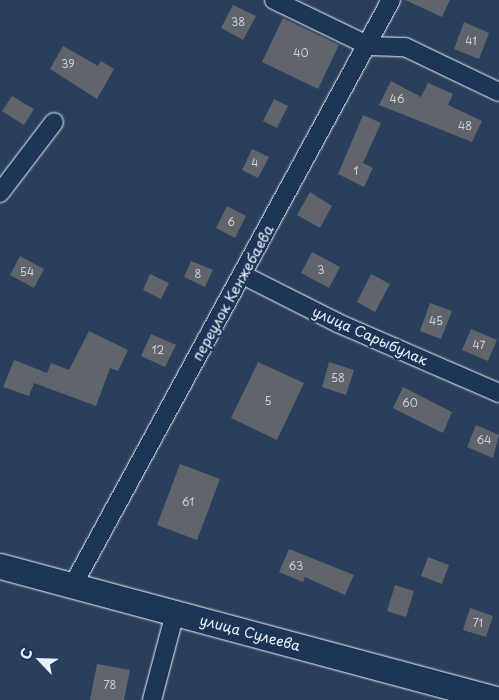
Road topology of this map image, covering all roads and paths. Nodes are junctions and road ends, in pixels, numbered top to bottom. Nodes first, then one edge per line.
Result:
1 (274, 0) edge
2 (391, 0) edge
3 (369, 46) junction
4 (499, 92) edge
5 (54, 122) dead end
6 (0, 193) edge
7 (243, 275) junction
8 (499, 393) edge
9 (0, 566) edge
10 (73, 585) junction
11 (175, 613) junction
12 (152, 700) edge
13 (499, 700) edge

1 - 3 street
2 - 3 street, переулок Кенжебаева
3 - 4 street
3 - 7 street, переулок Кенжебаева
5 - 6 street
7 - 8 street, улица Сарыбулак
7 - 10 street, переулок Кенжебаева
9 - 10 main road, улица Сулеева
10 - 11 main road, улица Сулеева
11 - 12 street
11 - 13 main road, улица Сулеева

